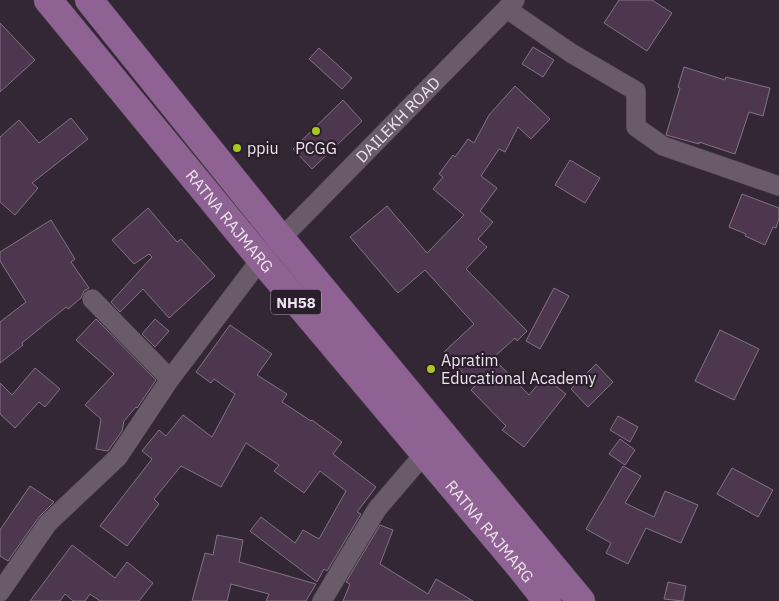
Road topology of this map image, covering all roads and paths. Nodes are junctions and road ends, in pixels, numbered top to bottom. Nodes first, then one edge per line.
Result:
1 (48, 0) edge
2 (89, 0) edge
3 (512, 4) edge
4 (779, 186) edge
5 (281, 239) junction
6 (260, 260) junction
7 (92, 299) dead end
8 (170, 379) junction
9 (436, 426) junction
10 (425, 453) junction
11 (0, 592) edge
12 (322, 601) edge
13 (547, 601) edge
14 (581, 601) edge

1 - 6 main road, RATNA RAJMARG / NH58
2 - 5 main road, RATNA RAJMARG / NH58
3 - 4 street
3 - 5 street, DAILEKH ROAD
5 - 6 street, DAILEKH ROAD
5 - 9 main road, RATNA RAJMARG / NH58
6 - 8 street, DAILEKH ROAD
6 - 10 main road, RATNA RAJMARG / NH58
7 - 8 street
8 - 11 street, DAILEKH ROAD
9 - 10 street
9 - 14 main road, RATNA RAJMARG / NH58
10 - 12 street
10 - 13 main road, RATNA RAJMARG / NH58

